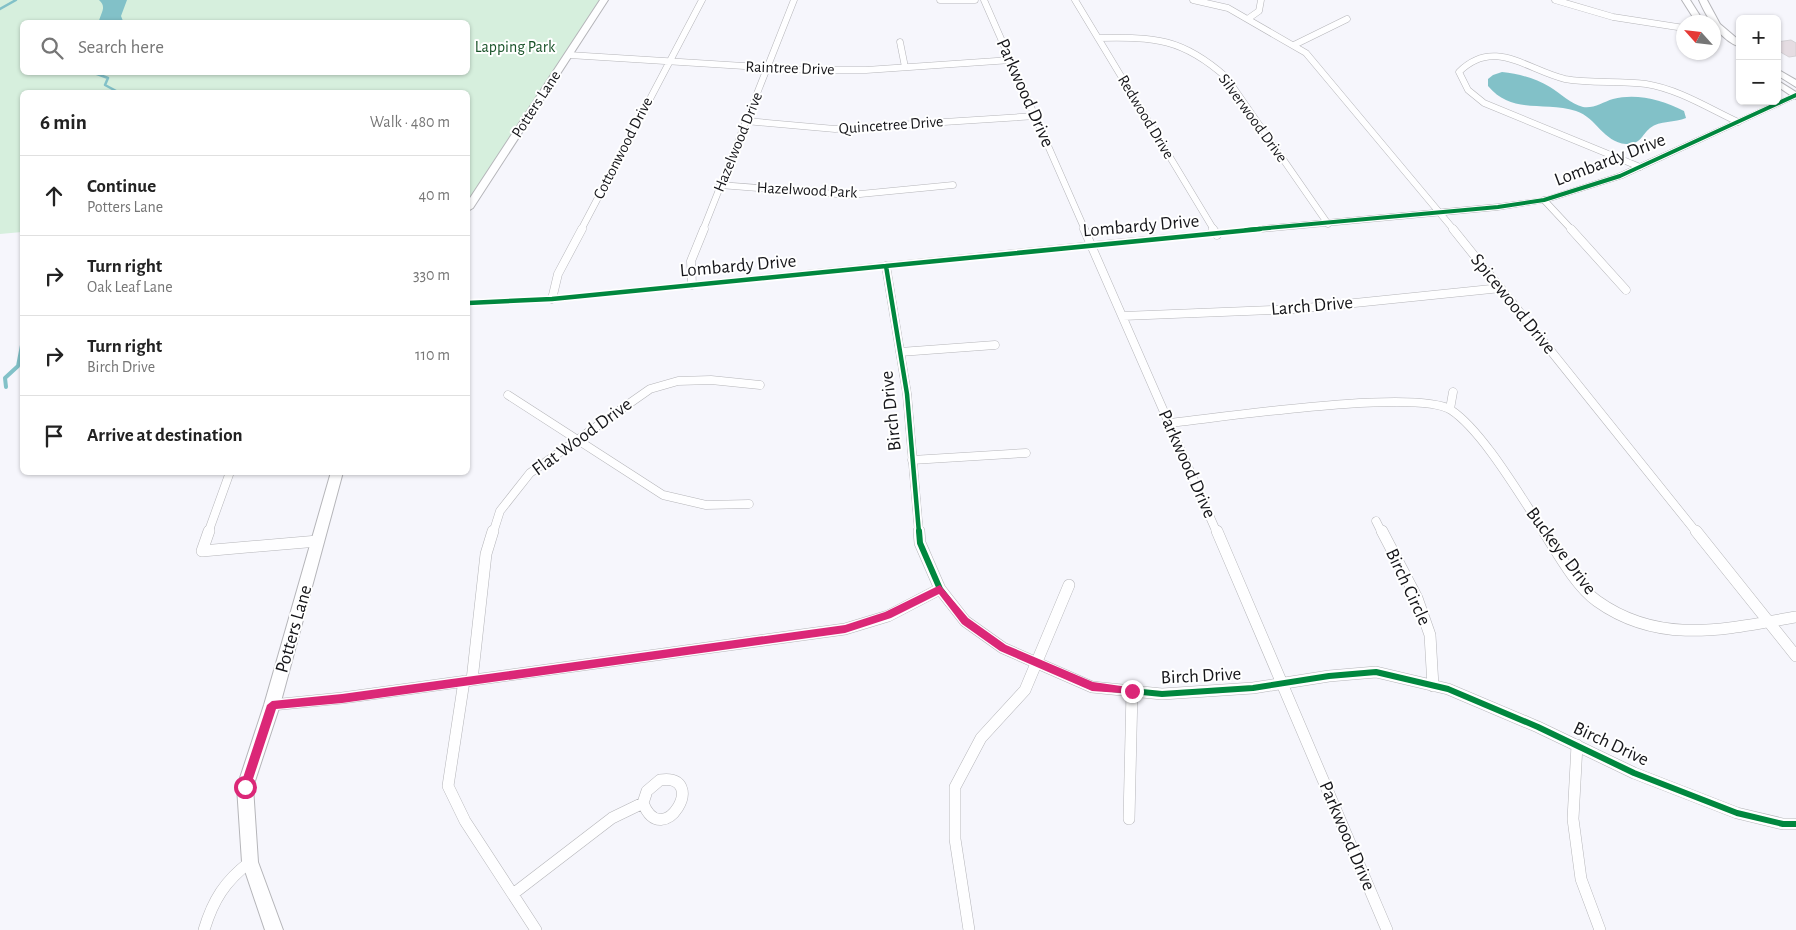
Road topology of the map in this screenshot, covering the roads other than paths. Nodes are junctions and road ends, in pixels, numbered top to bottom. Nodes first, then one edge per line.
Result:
1 (604, 0) edge
2 (702, 0) edge
3 (794, 0) edge
4 (940, 0) edge
5 (975, 0) edge
6 (984, 0) edge
7 (1075, 0) edge
8 (1193, 0) edge
9 (1261, 0) edge
10 (1555, 0) edge
11 (1686, 0) edge
12 (1702, 0) edge
13 (1696, 15) edge
14 (1708, 15) edge
15 (1249, 18) junction
16 (1347, 19) dead end
17 (1676, 27) edge
18 (1721, 34) edge
19 (1721, 36) edge
20 (1098, 38) junction
21 (900, 42) dead end
22 (1736, 43) edge
23 (1294, 45) junction
24 (1736, 50) edge
25 (569, 55) junction
26 (1011, 60) junction
27 (668, 62) junction
28 (767, 68) junction
29 (906, 68) junction
30 (1781, 74) edge
31 (1796, 84) edge
32 (1781, 85) edge
33 (1795, 95) edge
34 (1036, 116) junction
35 (746, 121) junction
36 (1738, 122) junction
37 (1640, 167) junction
38 (720, 185) junction
39 (953, 186) dead end
40 (1544, 200) junction
41 (470, 203) edge
42 (1440, 213) junction
43 (1328, 224) junction
44 (1216, 235) junction
45 (1092, 245) junction
46 (886, 266) junction
47 (692, 285) junction
48 (1501, 288) junction
49 (1626, 290) dead end
50 (552, 299) junction
51 (470, 303) edge
52 (1122, 316) junction
53 (995, 345) dead end
54 (900, 352) junction
55 (760, 385) dead end
56 (1453, 392) dead end
57 (508, 395) dead end
58 (1450, 409) junction
59 (1169, 423) junction
60 (578, 440) junction
61 (1026, 453) dead end
62 (912, 460) junction
63 (229, 475) edge
64 (336, 475) edge
65 (749, 504) dead end
66 (1376, 521) dead end
67 (318, 541) junction
68 (1068, 585) dead end
69 (940, 589) junction
70 (1796, 617) edge
71 (1770, 623) junction
72 (1796, 656) edge
73 (1036, 662) junction
74 (468, 681) junction
75 (1282, 683) junction
76 (1433, 686) junction
77 (1132, 691) junction
78 (272, 705) junction
79 (1577, 746) junction
80 (643, 803) dead end
81 (1129, 819) dead end
82 (1796, 824) edge
83 (250, 862) junction
84 (513, 894) junction
85 (204, 930) edge
86 (274, 930) edge
87 (536, 930) edge
88 (969, 930) edge
89 (1387, 930) edge
90 (1600, 930) edge

1 - 25 main road, Potters Lane
2 - 27 street, Cottonwood Drive
3 - 28 street, Hazelwood Drive
4 - 5 street
6 - 26 street, Parkwood Drive
7 - 20 street, Redwood Drive
8 - 15 street, Spicewood Drive
9 - 15 street
10 - 17 street
11 - 13 main road
12 - 14 main road
15 - 23 street, Spicewood Drive
16 - 23 street
18 - 22 main road
19 - 24 main road
20 - 43 street, Silverwood Drive
20 - 44 street, Redwood Drive
21 - 29 street
23 - 42 street, Spicewood Drive
25 - 27 street, Raintree Drive
25 - 41 main road, Potters Lane
26 - 29 street, Raintree Drive
26 - 34 street, Parkwood Drive
27 - 28 street, Raintree Drive
27 - 50 street, Cottonwood Drive
28 - 29 street, Raintree Drive
28 - 35 street, Hazelwood Drive
30 - 31 main road
32 - 33 main road
33 - 36 street, Lombardy Drive
34 - 35 street, Quincetree Drive
34 - 45 street, Parkwood Drive
35 - 38 street, Hazelwood Drive
36 - 37 street, Lombardy Drive
36 - 37 street
37 - 40 street, Lombardy Drive
38 - 39 street, Hazelwood Park
38 - 47 street, Hazelwood Drive
40 - 42 street, Lombardy Drive
40 - 49 street
42 - 43 street, Lombardy Drive
42 - 48 street, Spicewood Drive
43 - 44 street, Lombardy Drive
44 - 45 street, Lombardy Drive
45 - 46 street, Lombardy Drive
45 - 52 street, Parkwood Drive
46 - 47 street, Lombardy Drive
46 - 54 street, Birch Drive
47 - 50 street, Lombardy Drive
48 - 52 street, Larch Drive
48 - 71 street, Spicewood Drive
50 - 51 street, Lombardy Drive
52 - 59 street, Parkwood Drive
53 - 54 street
54 - 62 street, Birch Drive
55 - 60 street, Flat Wood Drive
56 - 58 street
57 - 60 street
58 - 59 street, Buckeye Drive
58 - 71 street, Buckeye Drive
59 - 75 street, Parkwood Drive
60 - 65 street
60 - 74 street, Flat Wood Drive
61 - 62 street
62 - 69 street, Birch Drive
63 - 67 street
64 - 67 main road, Potters Lane
66 - 76 street, Birch Circle
67 - 78 main road, Potters Lane
68 - 73 street
69 - 73 street, Birch Drive
69 - 74 street
70 - 71 street, Buckeye Drive
71 - 72 street, Spicewood Drive
73 - 77 street, Birch Drive
73 - 88 street
74 - 78 street
74 - 84 street
75 - 76 street, Birch Drive
75 - 77 street, Birch Drive
75 - 89 street, Parkwood Drive
76 - 79 street, Birch Drive
77 - 81 street
78 - 83 main road, Potters Lane
79 - 82 street, Birch Drive
79 - 90 street
80 - 84 street
83 - 85 street
83 - 86 main road, Potters Lane
84 - 87 street

